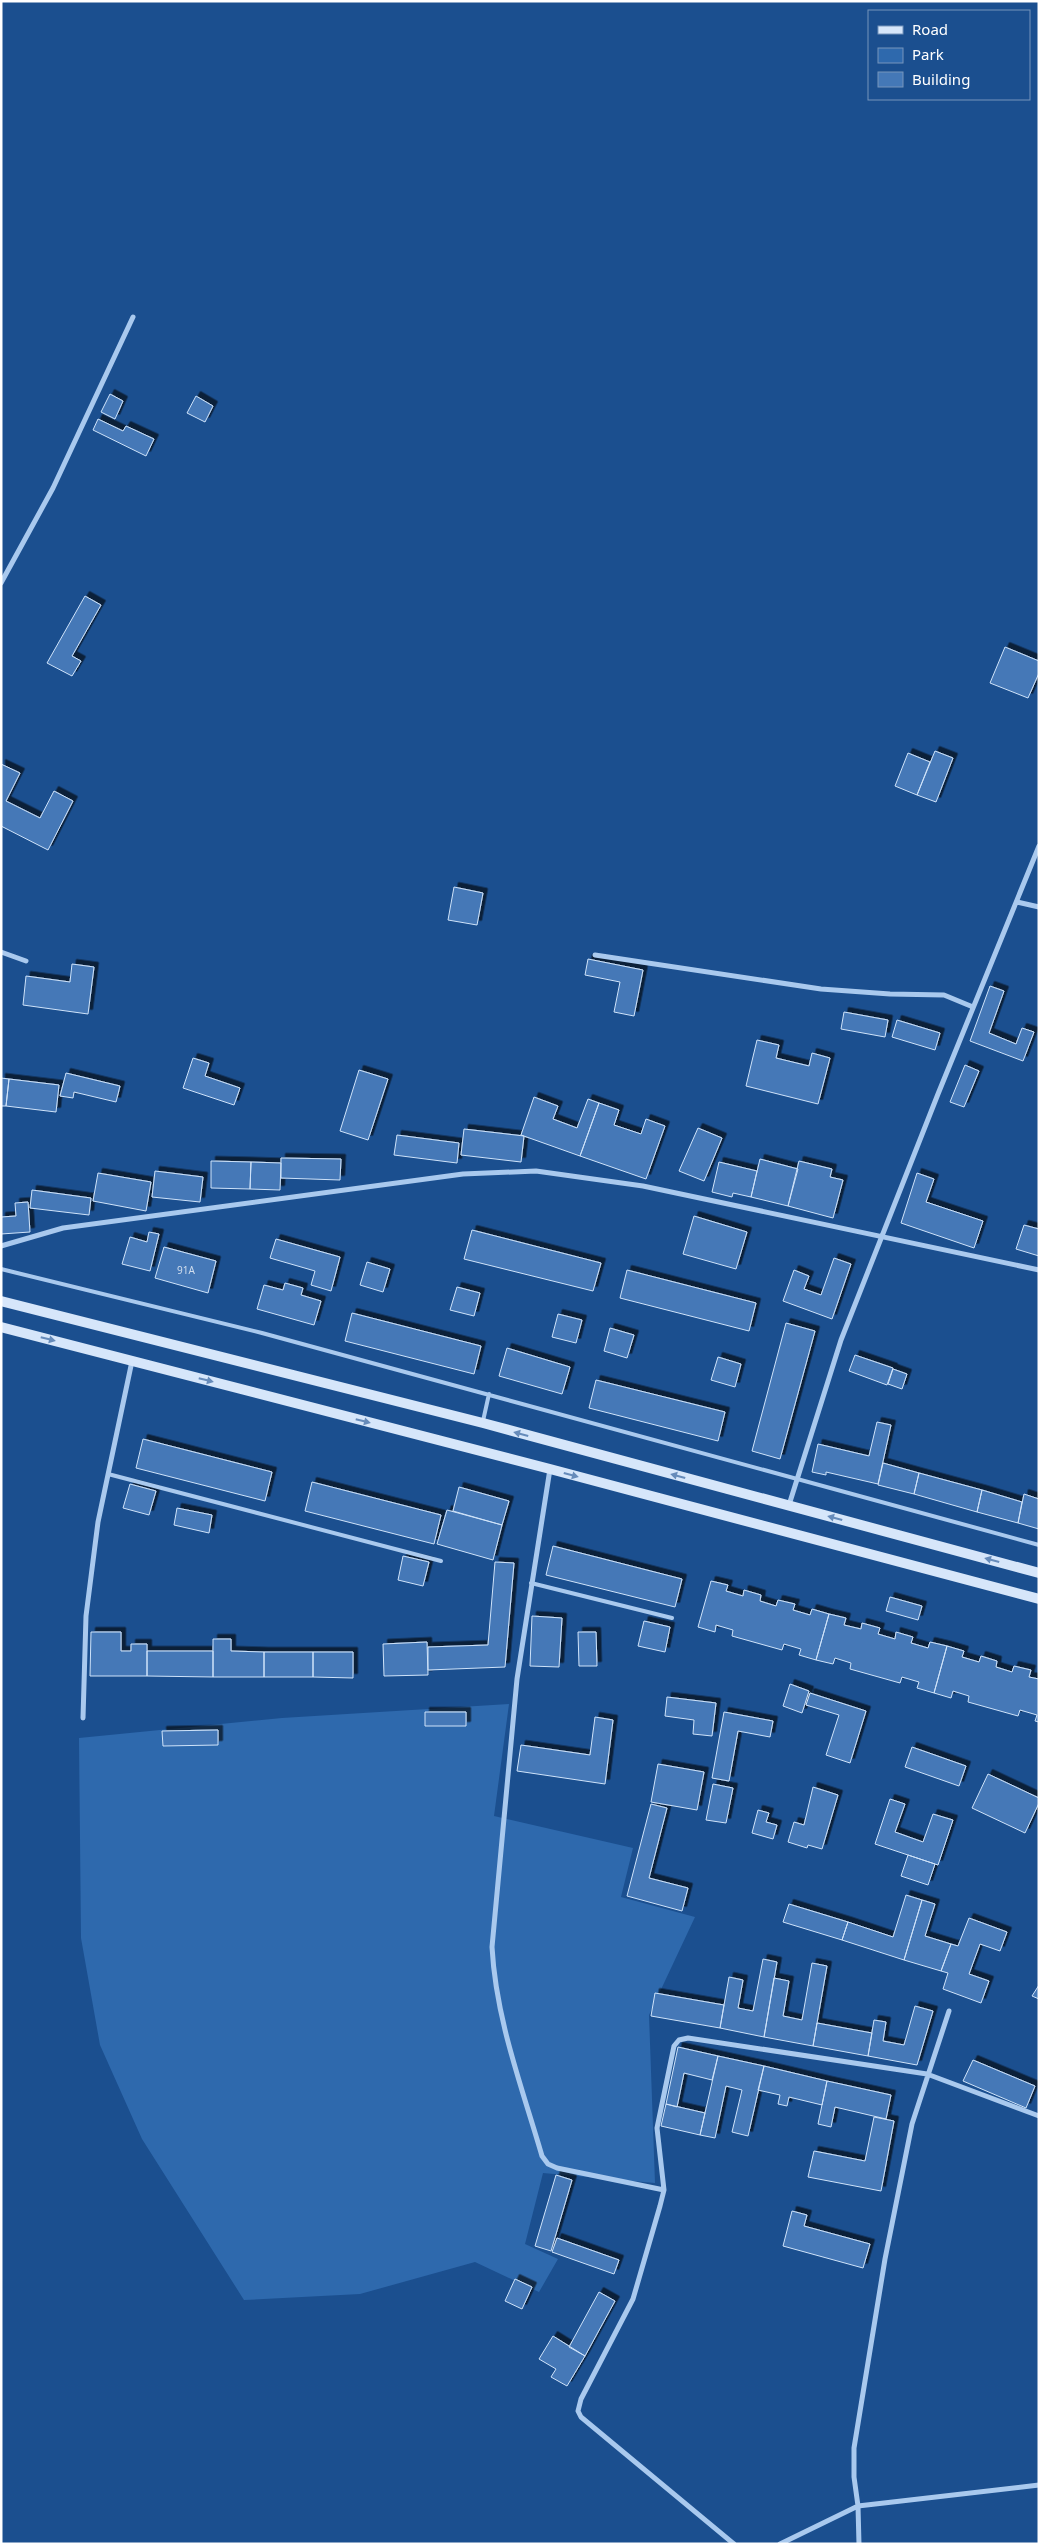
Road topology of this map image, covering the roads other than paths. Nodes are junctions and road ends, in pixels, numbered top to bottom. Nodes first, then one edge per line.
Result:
1 (133, 317) dead end
2 (1, 583) edge
3 (1039, 846) edge
4 (1017, 902) junction
5 (1039, 907) edge
6 (1, 952) edge
7 (595, 955) dead end
8 (26, 961) dead end
9 (974, 1007) junction
10 (882, 1236) junction
11 (1, 1246) edge
12 (1, 1269) edge
13 (1039, 1270) edge
14 (1, 1301) edge
15 (1, 1327) edge
16 (132, 1361) junction
17 (489, 1394) junction
18 (483, 1424) junction
19 (550, 1469) junction
20 (108, 1474) junction
21 (797, 1479) junction
22 (788, 1505) junction
23 (1039, 1545) edge
24 (441, 1561) dead end
25 (1039, 1573) edge
26 (531, 1583) junction
27 (1039, 1599) edge
28 (672, 1618) dead end
29 (83, 1718) dead end
30 (949, 2011) dead end
31 (927, 2074) junction
32 (1039, 2116) edge
33 (664, 2190) junction
34 (1039, 2485) edge
35 (858, 2506) junction
36 (734, 2544) edge
37 (780, 2544) edge
38 (859, 2544) edge

1 - 2 street
3 - 4 street
4 - 5 street
4 - 9 street
6 - 8 street
7 - 9 street
9 - 10 street
10 - 11 street
10 - 13 street
10 - 21 street
12 - 17 lane
14 - 18 main road
15 -> 16 main road
16 -> 19 main road
16 - 20 street
17 - 18 lane
17 - 21 lane
22 -> 18 main road
19 - 26 street
19 -> 27 main road
20 - 24 lane
20 - 29 street
21 - 22 street
21 - 23 lane
25 -> 22 main road
26 - 28 lane
26 - 33 street
30 - 31 street
31 - 32 street
31 - 33 street
31 - 35 street
33 - 36 street
34 - 35 street
35 - 37 street
35 - 38 street

